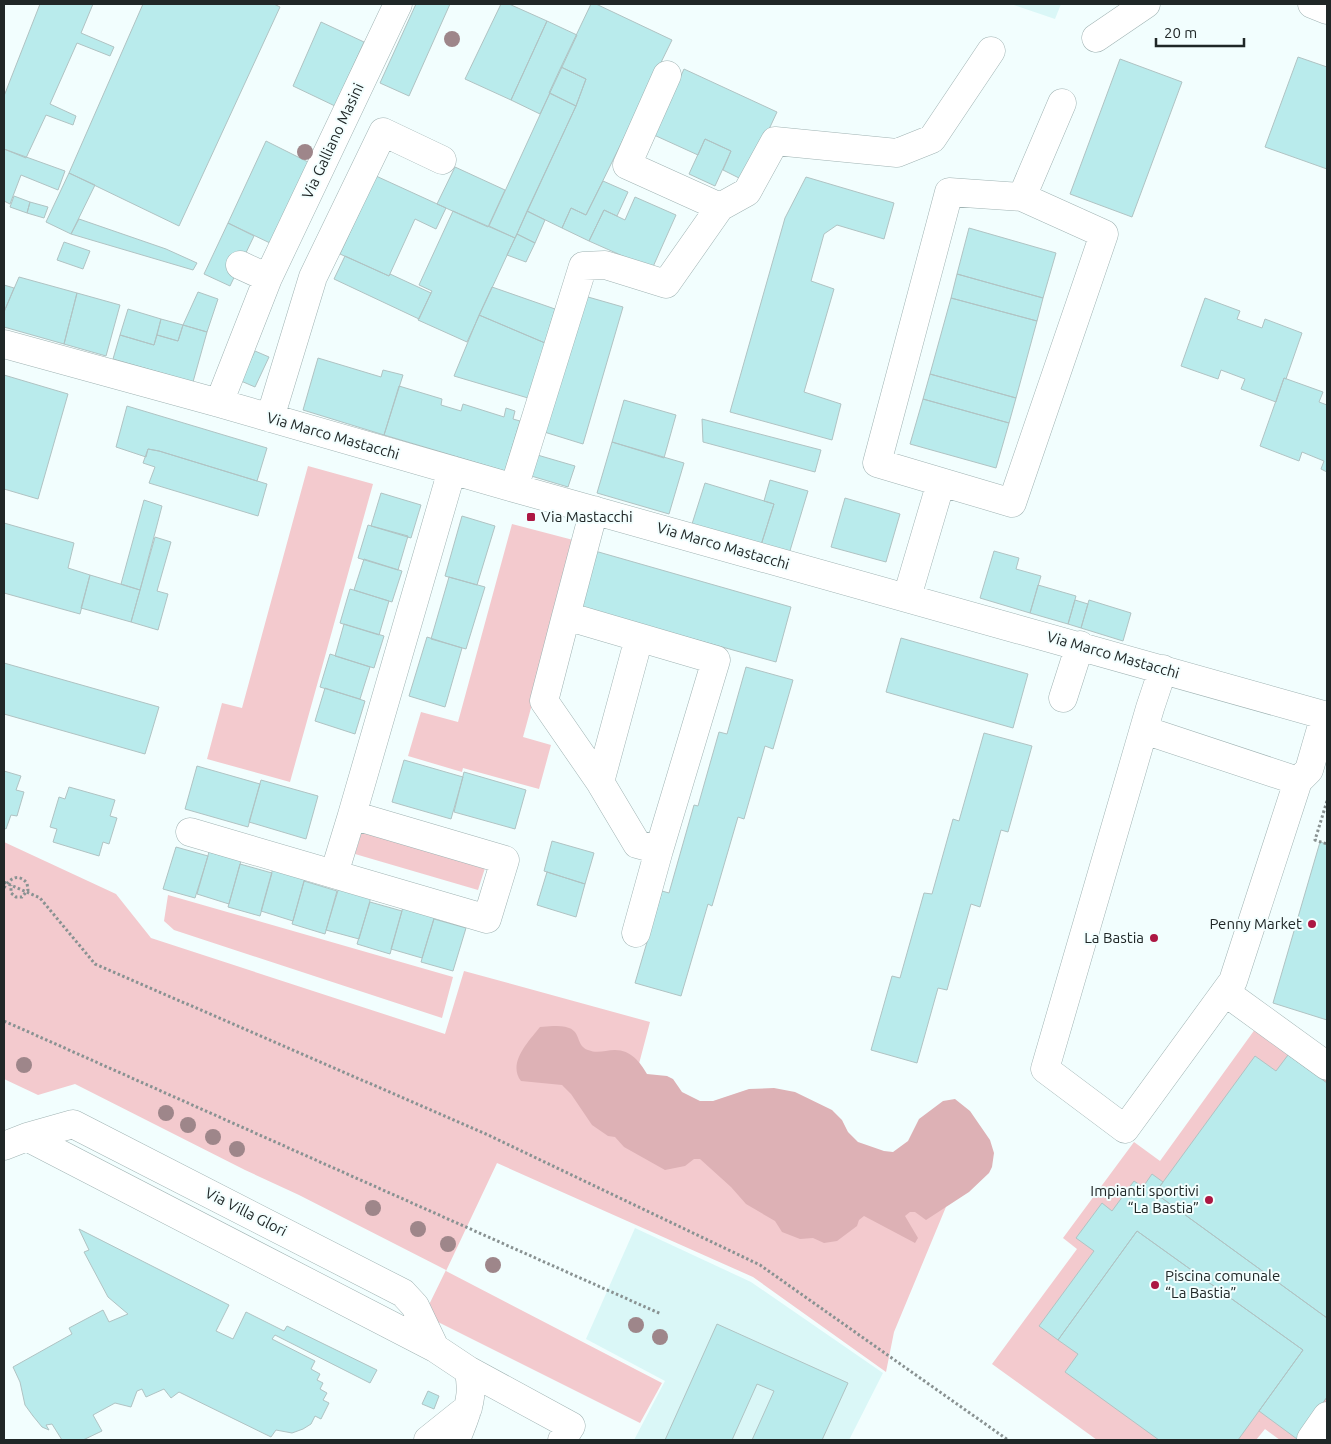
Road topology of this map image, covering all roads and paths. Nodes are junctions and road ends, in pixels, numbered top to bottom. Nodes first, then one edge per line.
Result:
1 (398, 4) edge
2 (1146, 4) edge
3 (1312, 4) edge
4 (1327, 10) edge
5 (1096, 38) dead end
6 (991, 51) dead end
7 (667, 75) dead end
8 (1062, 103) dead end
9 (442, 160) dead end
10 (1022, 197) junction
11 (720, 208) junction
12 (240, 265) dead end
13 (268, 278) junction
14 (4, 344) edge
15 (219, 403) junction
16 (270, 418) junction
17 (452, 470) junction
18 (940, 482) junction
19 (514, 488) junction
20 (594, 510) junction
21 (907, 597) junction
22 (566, 616) junction
23 (638, 638) junction
24 (1080, 645) junction
25 (1163, 669) junction
26 (1063, 698) dead end
27 (1326, 716) edge
28 (1144, 730) junction
29 (1298, 781) junction
30 (600, 782) junction
31 (1327, 801) edge
32 (352, 815) junction
33 (190, 832) dead end
34 (1327, 844) edge
35 (659, 850) junction
36 (334, 874) junction
37 (4, 882) edge
38 (11, 885) junction
39 (4, 888) edge
40 (636, 933) dead end
41 (1225, 992) junction
42 (4, 1021) edge
43 (1327, 1066) edge
44 (16, 1141) edge
45 (662, 1314) dead end
46 (468, 1370) junction
47 (468, 1408) junction
48 (1327, 1416) edge
49 (1311, 1439) dead end
50 (428, 1440) edge
51 (456, 1440) edge
52 (562, 1440) edge
53 (1008, 1440) edge

1 - 13 street, Via Galliano Masini
2 - 5 street
3 - 4 street
6 - 11 street
7 - 11 street
8 - 10 street
9 - 16 street
10 - 18 street
10 - 18 street
11 - 19 street
12 - 13 street
13 - 15 street, Via Galliano Masini
14 - 15 street, Via Marco Mastacchi
15 - 16 street, Via Marco Mastacchi
16 - 17 street, Via Marco Mastacchi
17 - 19 street, Via Marco Mastacchi
17 - 32 street
18 - 21 street
19 - 20 street, Via Marco Mastacchi
20 - 21 street, Via Marco Mastacchi
20 - 22 street
21 - 24 street, Via Marco Mastacchi
22 - 23 street
22 - 30 street
23 - 30 street
23 - 35 street
24 - 25 street, Via Marco Mastacchi
24 - 26 street
25 - 27 street, Via Marco Mastacchi
25 - 28 street
27 - 29 street
28 - 29 street
28 - 41 street
29 - 41 street
30 - 35 street
31 - 34 path
32 - 36 street
32 - 36 street
33 - 36 street
35 - 40 street
37 - 38 path
38 - 39 path, bridge
38 - 53 path
41 - 43 street
42 - 45 path
44 - 46 street, Via Villa Glori
46 - 47 street
46 - 52 street, Via Villa Glori
47 - 50 street
47 - 51 street
48 - 49 street

